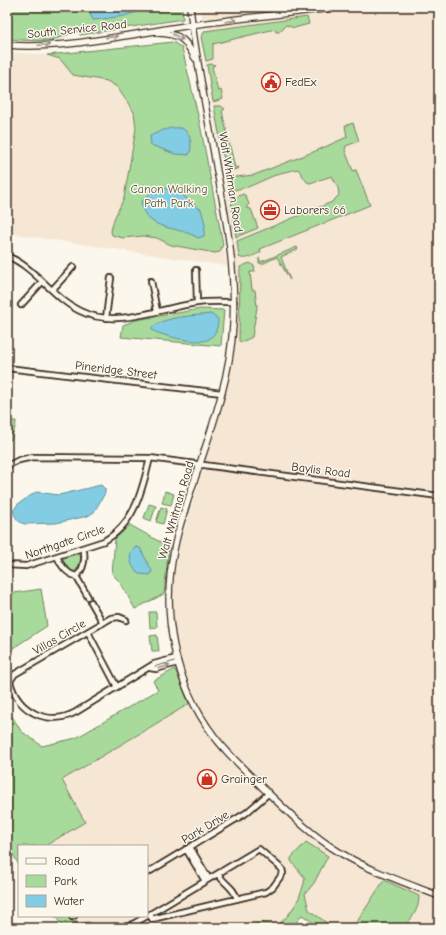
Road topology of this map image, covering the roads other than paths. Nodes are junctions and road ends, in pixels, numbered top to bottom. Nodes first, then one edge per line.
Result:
1 (190, 7) edge
2 (338, 7) edge
3 (192, 25) junction
4 (144, 33) junction
5 (7, 45) edge
6 (198, 65) junction
7 (7, 256) edge
8 (73, 267) dead end
9 (196, 270) dead end
10 (111, 278) dead end
11 (151, 281) dead end
12 (42, 282) junction
13 (52, 290) junction
14 (234, 302) junction
15 (197, 303) junction
16 (21, 305) dead end
17 (157, 311) junction
18 (106, 318) junction
19 (7, 368) edge
20 (222, 393) junction
21 (150, 458) junction
22 (200, 464) junction
23 (7, 466) edge
24 (439, 496) edge
25 (83, 548) junction
26 (57, 556) junction
27 (7, 565) edge
28 (76, 576) junction
29 (126, 620) dead end
30 (103, 623) junction
31 (88, 632) junction
32 (177, 661) junction
33 (118, 687) junction
34 (269, 793) junction
35 (188, 848) junction
36 (148, 872) edge
37 (218, 874) junction
38 (207, 880) junction
39 (439, 896) edge
40 (237, 899) junction
41 (148, 915) edge
42 (145, 917) edge
43 (126, 928) edge

1 - 3 main road, Walt Whitman Road
3 -> 2 main road, South Service Road
3 - 4 main road, South Service Road
3 - 6 main road, Walt Whitman Road
5 -> 4 main road, South Service Road
4 -> 6 main road
6 - 14 main road, Walt Whitman Road
7 - 12 street
8 - 13 street
9 - 15 street
10 - 18 street
11 - 17 street
12 - 13 street
12 - 16 street
13 - 18 street
14 - 15 street
14 - 20 main road, Walt Whitman Road
15 - 17 street
17 - 18 street
19 - 20 street, Pineridge Street
20 - 22 main road, Walt Whitman Road
21 - 22 street
21 - 23 street
21 - 25 street, Northgate Circle
22 - 24 street, Baylis Road
22 - 32 main road, Walt Whitman Road
25 - 26 street, Northgate Circle
25 - 28 street
26 - 27 street, Northgate Circle
26 - 28 street
28 - 30 street
29 - 30 street, Villas Circle
30 - 31 street, Villas Circle
31 - 33 street
31 - 33 street, Villas Circle
32 - 33 street, Villas Circle
32 - 34 main road, Walt Whitman Road
34 - 35 street, Park Drive
34 - 39 main road, Walt Whitman Road
35 - 36 street, Park Drive
35 - 38 street
37 - 38 street
37 - 40 street
37 - 40 street
38 - 41 street
40 - 41 street
42 - 43 street

